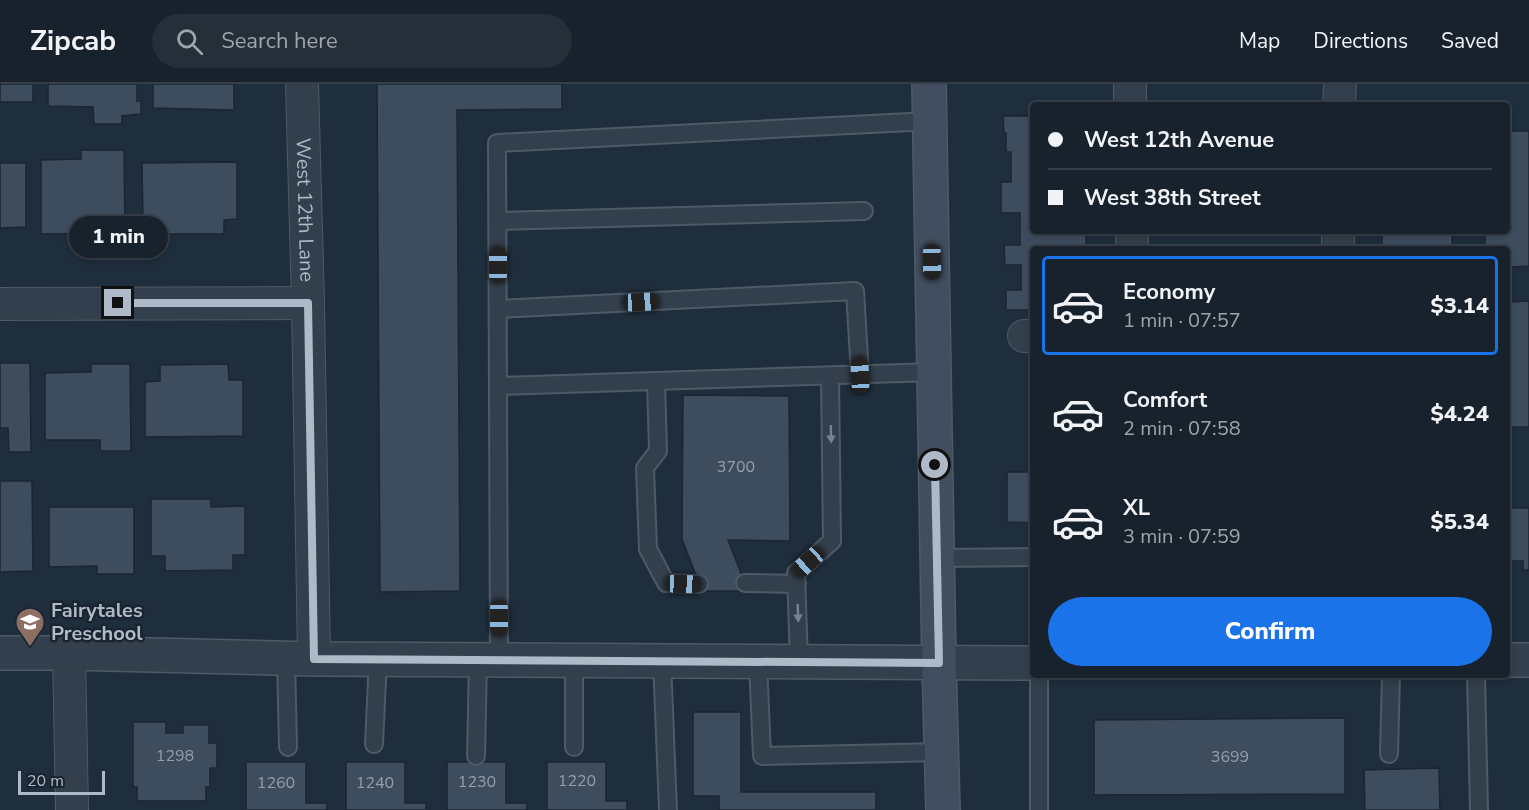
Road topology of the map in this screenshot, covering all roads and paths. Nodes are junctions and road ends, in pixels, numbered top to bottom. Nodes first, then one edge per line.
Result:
1 (302, 84) edge
2 (929, 84) edge
3 (1130, 84) edge
4 (1340, 84) edge
5 (1130, 102) edge
6 (1340, 102) edge
7 (930, 121) junction
8 (864, 210) dead end
9 (497, 221) junction
10 (308, 303) junction
11 (0, 304) edge
12 (498, 309) junction
13 (934, 372) junction
14 (860, 375) junction
15 (830, 376) junction
16 (656, 381) junction
17 (498, 386) junction
18 (1030, 557) edge
19 (937, 558) junction
20 (745, 583) dead end
21 (699, 584) dead end
22 (797, 584) junction
23 (0, 653) edge
24 (69, 653) junction
25 (300, 658) junction
26 (378, 659) junction
27 (488, 660) junction
28 (1510, 660) edge
29 (1529, 660) edge
30 (574, 661) junction
31 (662, 661) junction
32 (758, 662) junction
33 (799, 662) junction
34 (939, 663) junction
35 (1030, 663) edge
36 (1039, 678) edge
37 (1391, 678) edge
38 (1476, 678) edge
39 (374, 744) dead end
40 (288, 747) dead end
41 (574, 747) dead end
42 (941, 752) junction
43 (1389, 754) dead end
44 (476, 756) dead end
45 (72, 810) edge
46 (668, 810) edge
47 (943, 810) edge
48 (1039, 810) edge
49 (1479, 810) edge

1 - 10 street, West 12th Lane
2 - 7 main road
3 - 5 street
4 - 6 street
7 - 9 lane
7 - 13 main road
8 - 9 lane
9 - 12 lane
10 - 11 street
10 - 25 street, West 12th Lane
12 - 14 lane
12 - 17 lane
13 - 14 lane
13 - 19 main road
14 - 15 lane
15 - 16 lane
15 -> 22 lane
16 - 17 lane
16 - 21 lane
17 - 27 lane
18 - 19 lane
19 - 34 main road
20 - 22 lane
22 -> 33 lane
23 - 24 street
24 - 25 street
24 - 45 street
25 - 26 street
25 - 40 lane
26 - 27 street
26 - 39 lane
27 - 30 street
27 - 44 lane
28 - 29 street
30 - 31 street
30 - 41 lane
31 - 32 street
31 - 46 lane
32 - 33 street
32 - 42 lane
33 - 34 street
34 - 35 street
34 - 42 main road
36 - 48 lane
37 - 43 lane
38 - 49 lane
42 - 47 main road

